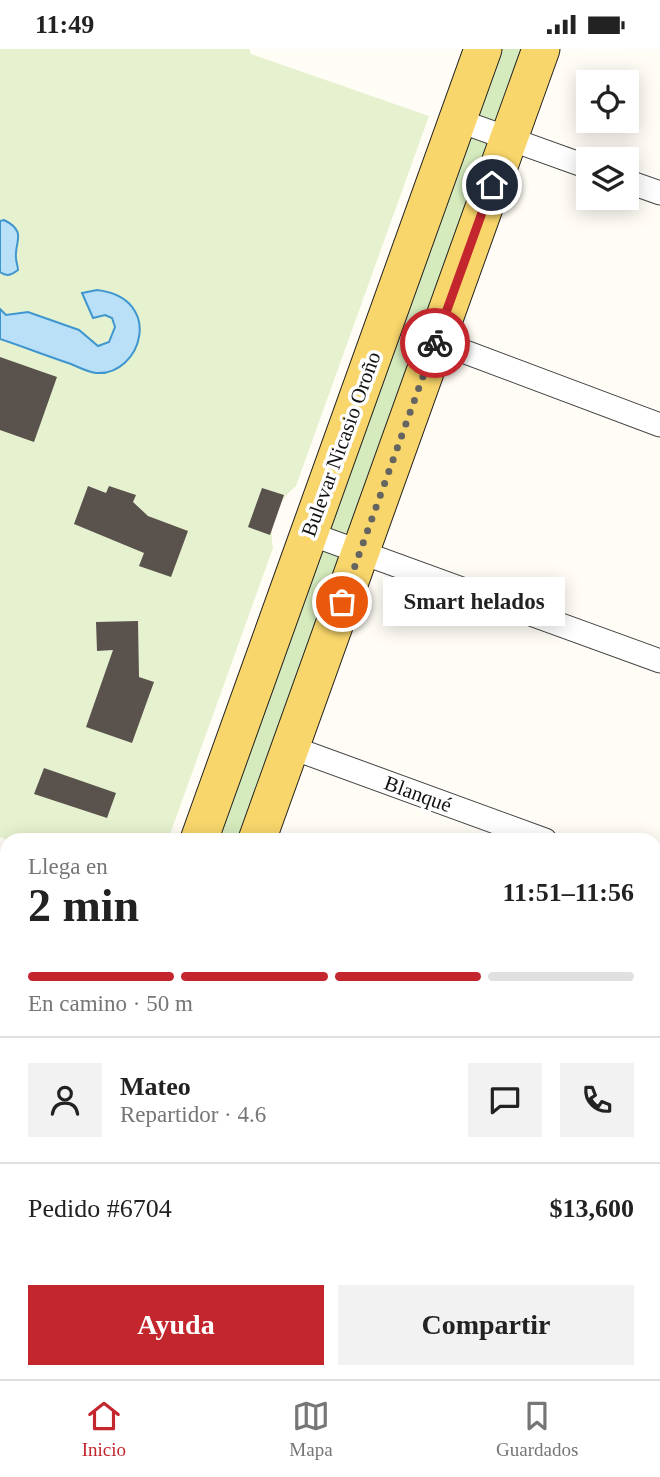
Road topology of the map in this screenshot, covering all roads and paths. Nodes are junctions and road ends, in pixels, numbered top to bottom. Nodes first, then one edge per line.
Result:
1 (483, 49) edge
2 (541, 49) edge
3 (457, 120) junction
4 (509, 138) junction
5 (576, 163) edge
6 (639, 186) edge
7 (660, 194) edge
8 (436, 341) junction
9 (660, 425) edge
10 (309, 533) junction
11 (360, 552) junction
12 (660, 661) edge
13 (290, 747) junction
14 (202, 833) edge
15 (259, 833) edge
16 (526, 833) edge

1 - 3 main road, Bulevar Nicasio Oroño
2 - 4 main road
3 - 4 street
3 - 10 main road, Bulevar Nicasio Oroño
4 - 5 street
4 - 8 main road
6 - 7 street
8 - 9 street
8 - 11 main road
10 - 11 street
10 - 14 main road, Bulevar Nicasio Oroño
11 - 12 street
11 - 13 main road
13 - 15 main road
13 - 16 street, Blanqué

